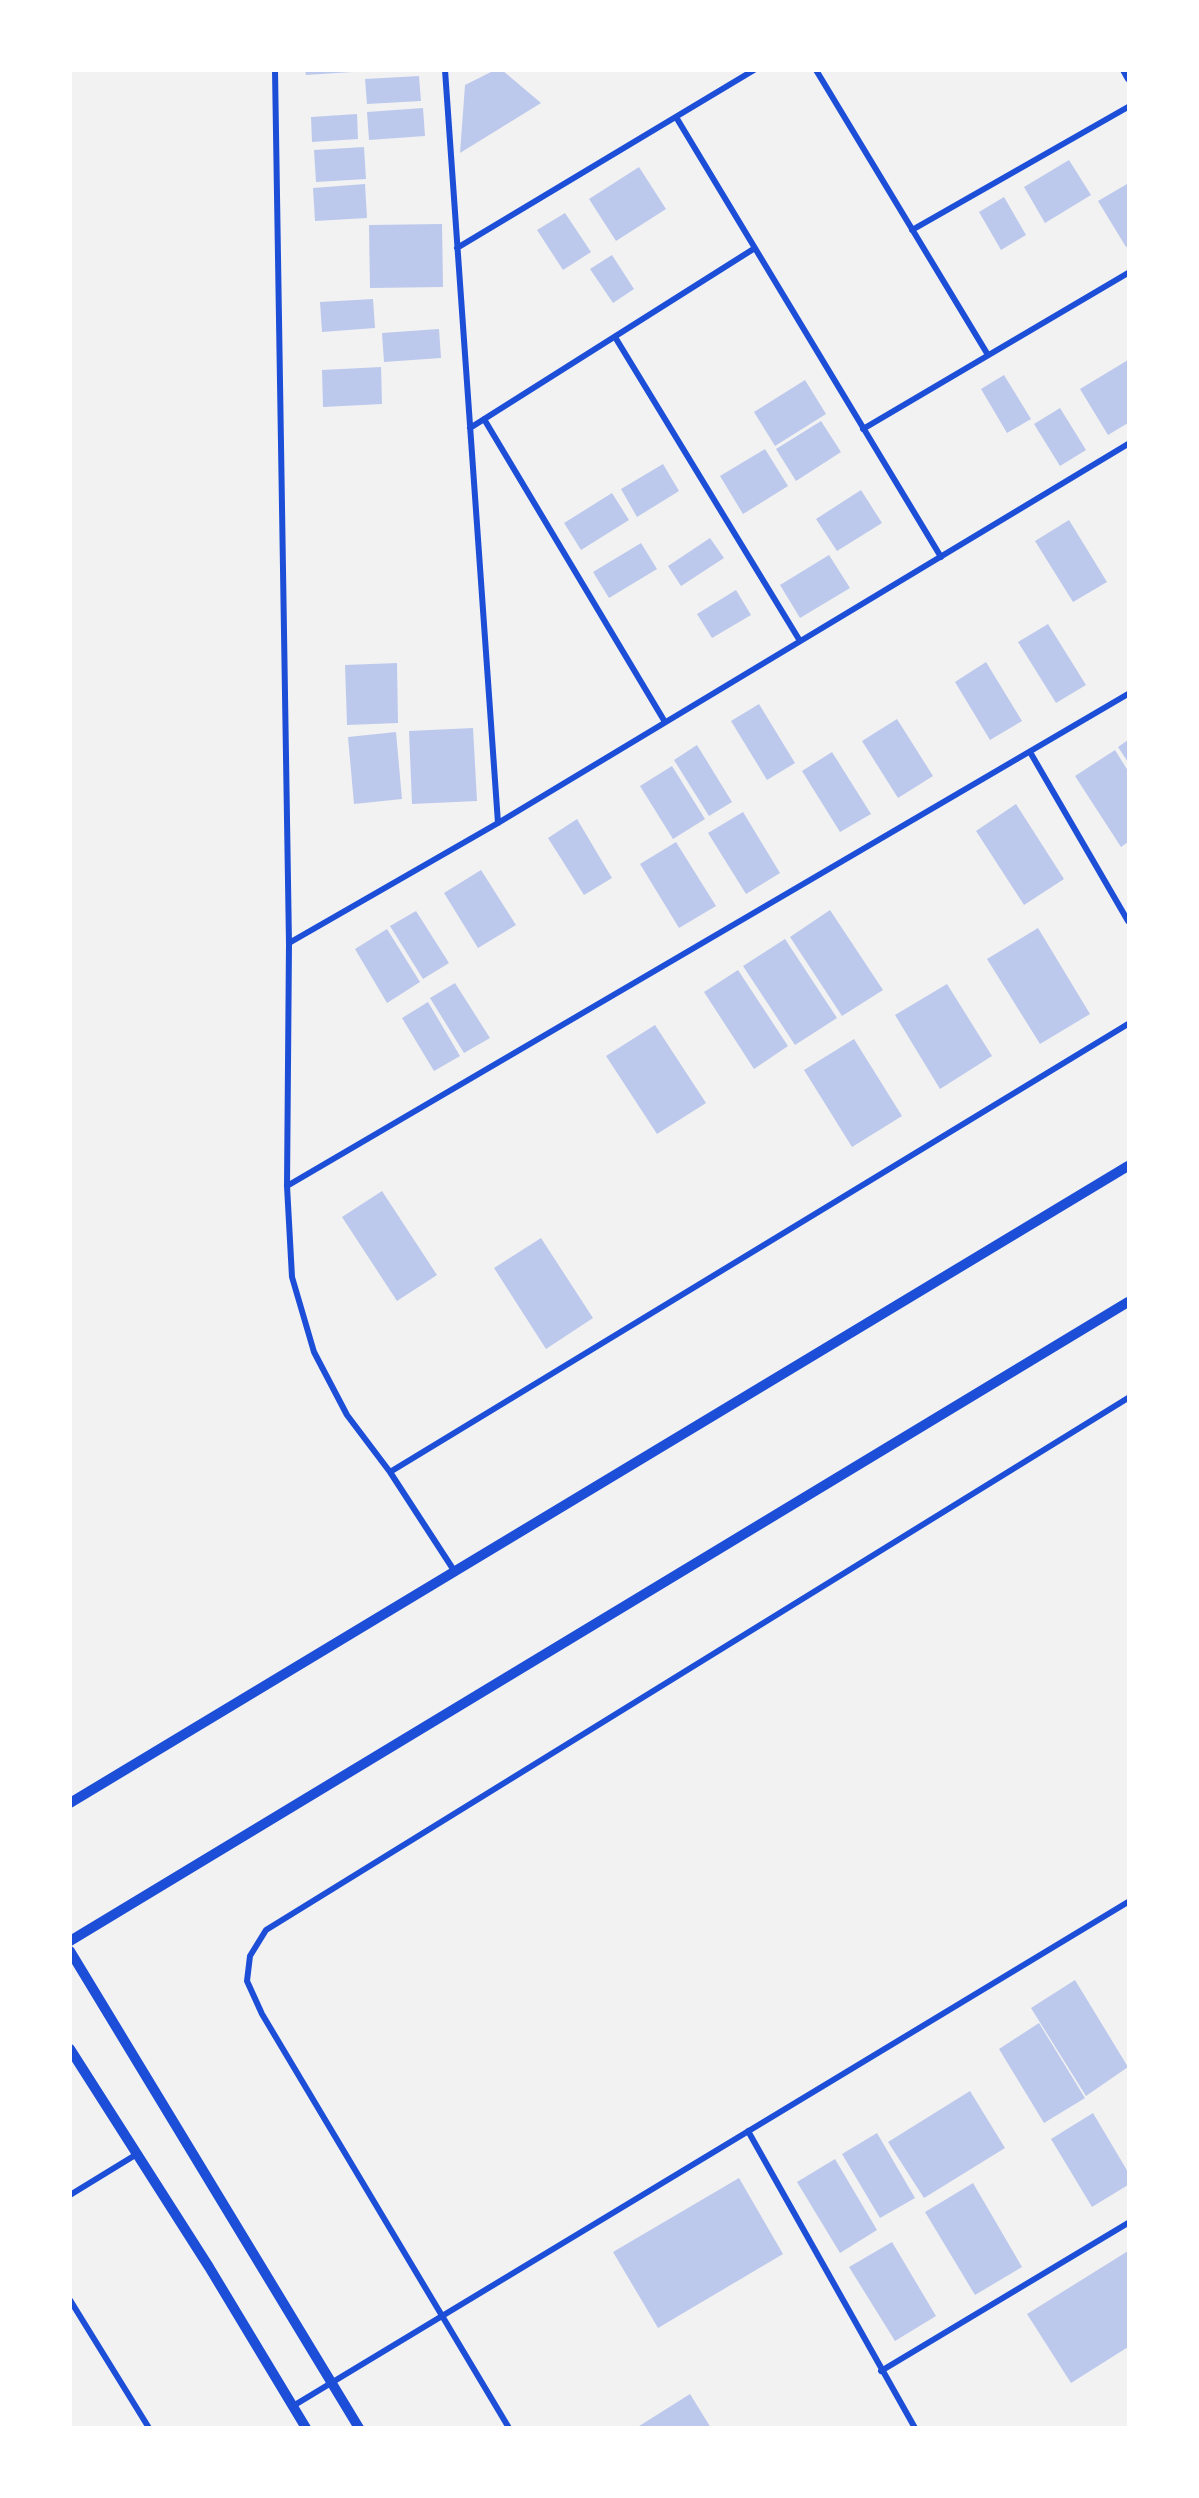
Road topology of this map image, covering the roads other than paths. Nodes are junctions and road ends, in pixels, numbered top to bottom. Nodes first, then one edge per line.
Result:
1 (275, 70) edge
2 (754, 70) edge
3 (816, 70) edge
4 (1124, 70) edge
5 (447, 72) edge
6 (1128, 79) edge
7 (1128, 106) edge
8 (676, 117) junction
9 (912, 230) junction
10 (457, 248) junction
11 (755, 249) junction
12 (1128, 273) edge
13 (615, 337) junction
14 (988, 355) junction
15 (484, 419) junction
16 (470, 428) junction
17 (863, 429) junction
18 (1128, 444) edge
19 (941, 557) junction
20 (800, 641) junction
21 (1128, 694) edge
22 (665, 722) junction
23 (1030, 752) junction
24 (498, 823) junction
25 (1128, 921) edge
26 (289, 943) junction
27 (1128, 1024) edge
28 (1128, 1166) edge
29 (287, 1186) junction
30 (1128, 1302) edge
31 (1128, 1398) edge
32 (390, 1472) junction
33 (455, 1573) junction
34 (70, 1803) edge
35 (1128, 1902) edge
36 (70, 1941) edge
37 (70, 1951) edge
38 (70, 2049) edge
39 (748, 2131) junction
40 (137, 2154) junction
41 (70, 2195) edge
42 (1128, 2223) edge
43 (70, 2300) edge
44 (441, 2316) junction
45 (881, 2371) junction
46 (331, 2382) junction
47 (293, 2406) junction
48 (149, 2427) edge
49 (306, 2427) edge
50 (359, 2427) edge
51 (509, 2427) edge
52 (915, 2427) edge

1 - 26 street
2 - 8 street
3 - 9 street
4 - 6 street
5 - 10 street
7 - 9 street
8 - 10 street
8 - 11 street
9 - 14 street
10 - 16 street
11 - 13 street
11 - 17 street
12 - 14 street
13 - 15 street
13 - 20 street
14 - 17 street
15 - 16 street
15 - 22 street
16 - 24 street
17 - 19 street
18 - 19 street
19 - 20 street
20 - 22 street
21 - 23 street
22 - 24 street
23 - 25 street
23 - 29 street
24 - 26 street
26 - 29 street
27 - 32 street
28 - 33 street
29 - 32 street
30 - 36 street
31 - 44 street
32 - 33 street
33 - 34 street
35 - 39 street
37 - 46 street
38 - 40 street
39 - 44 street
39 - 45 street
40 - 41 street
40 - 47 street
42 - 45 street
43 - 48 street
44 - 46 street
44 - 51 street
45 - 52 street
46 - 47 street
46 - 50 street
47 - 49 street

